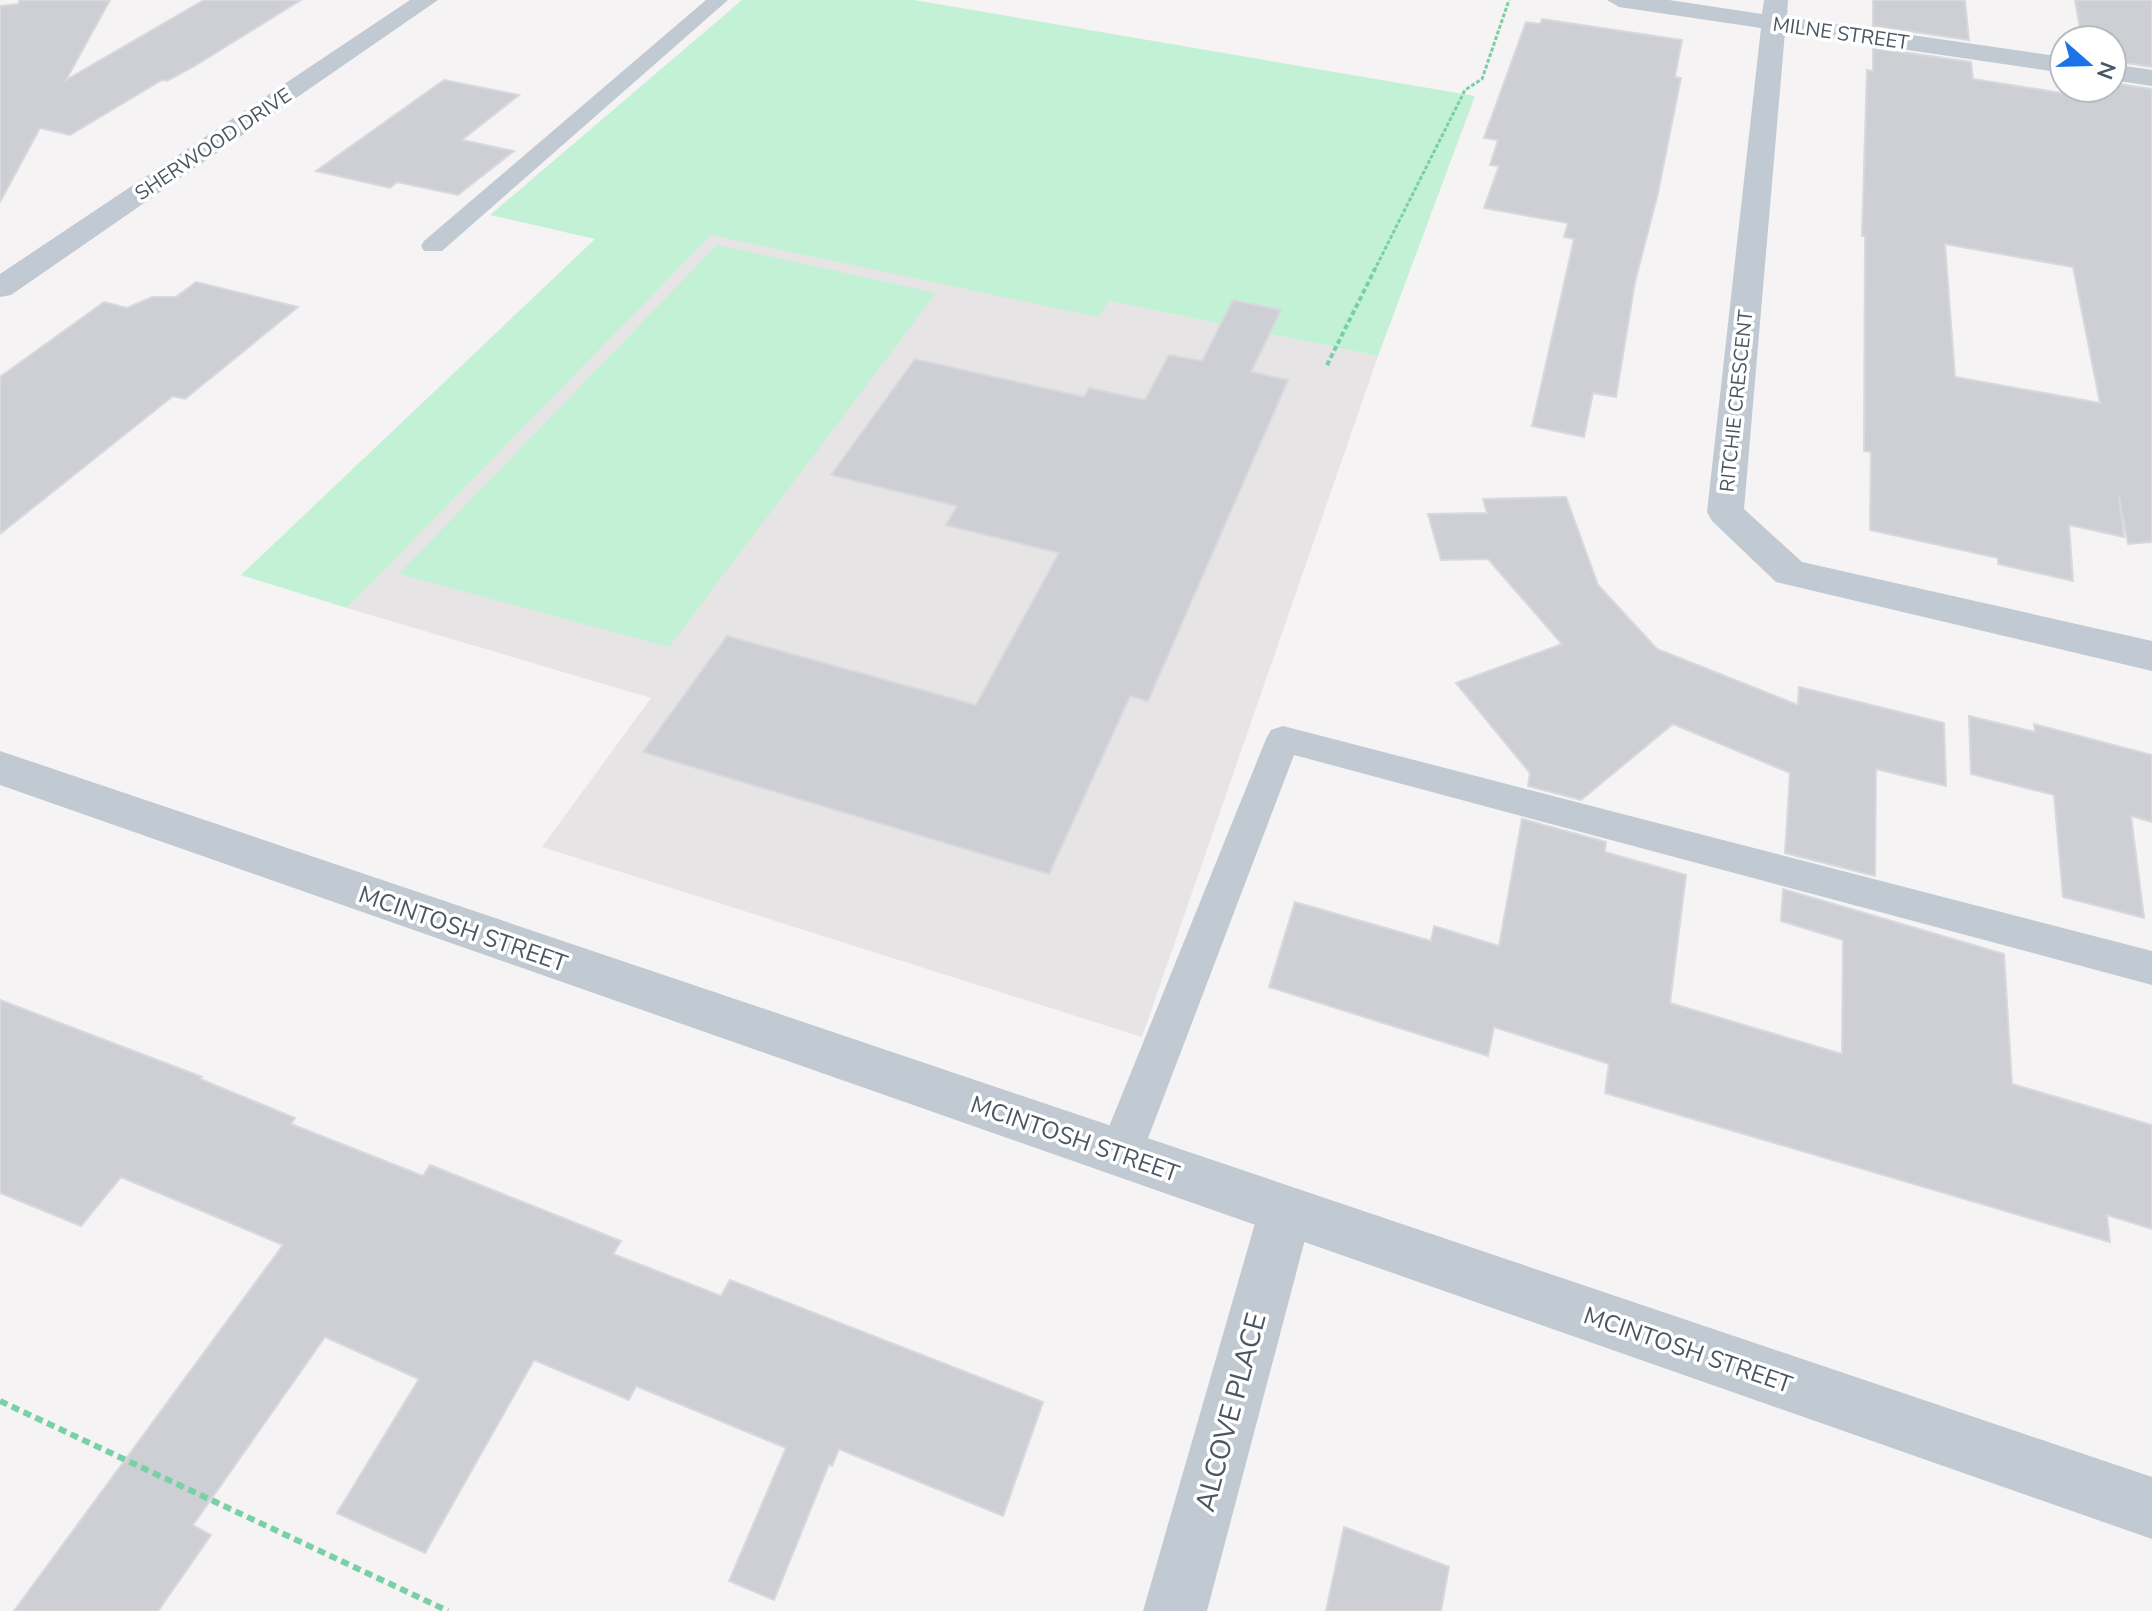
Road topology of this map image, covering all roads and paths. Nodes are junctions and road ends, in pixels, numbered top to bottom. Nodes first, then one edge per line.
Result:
1 (426, 0) edge
2 (718, 0) edge
3 (1509, 0) edge
4 (1619, 0) edge
5 (1774, 12) edge
6 (2048, 62) edge
7 (2128, 74) edge
8 (2152, 78) edge
9 (433, 246) dead end
10 (0, 288) edge
11 (1327, 365) dead end
12 (2152, 656) edge
13 (0, 768) edge
14 (2152, 968) edge
15 (1120, 1154) junction
16 (1285, 1213) junction
17 (0, 1401) edge
18 (2152, 1508) edge
19 (448, 1611) edge
20 (1175, 1611) edge

1 - 10 street, SHERWOOD DRIVE
2 - 9 lane
3 - 11 path
4 - 5 street, MILNE STREET
5 - 6 street, MILNE STREET
5 - 12 street, RITCHIE CRESCENT
7 - 8 street
13 - 15 street, MCINTOSH STREET
14 - 15 lane
15 - 16 street, MCINTOSH STREET
16 - 18 street, MCINTOSH STREET
16 - 20 street, ALCOVE PLACE
17 - 19 path

